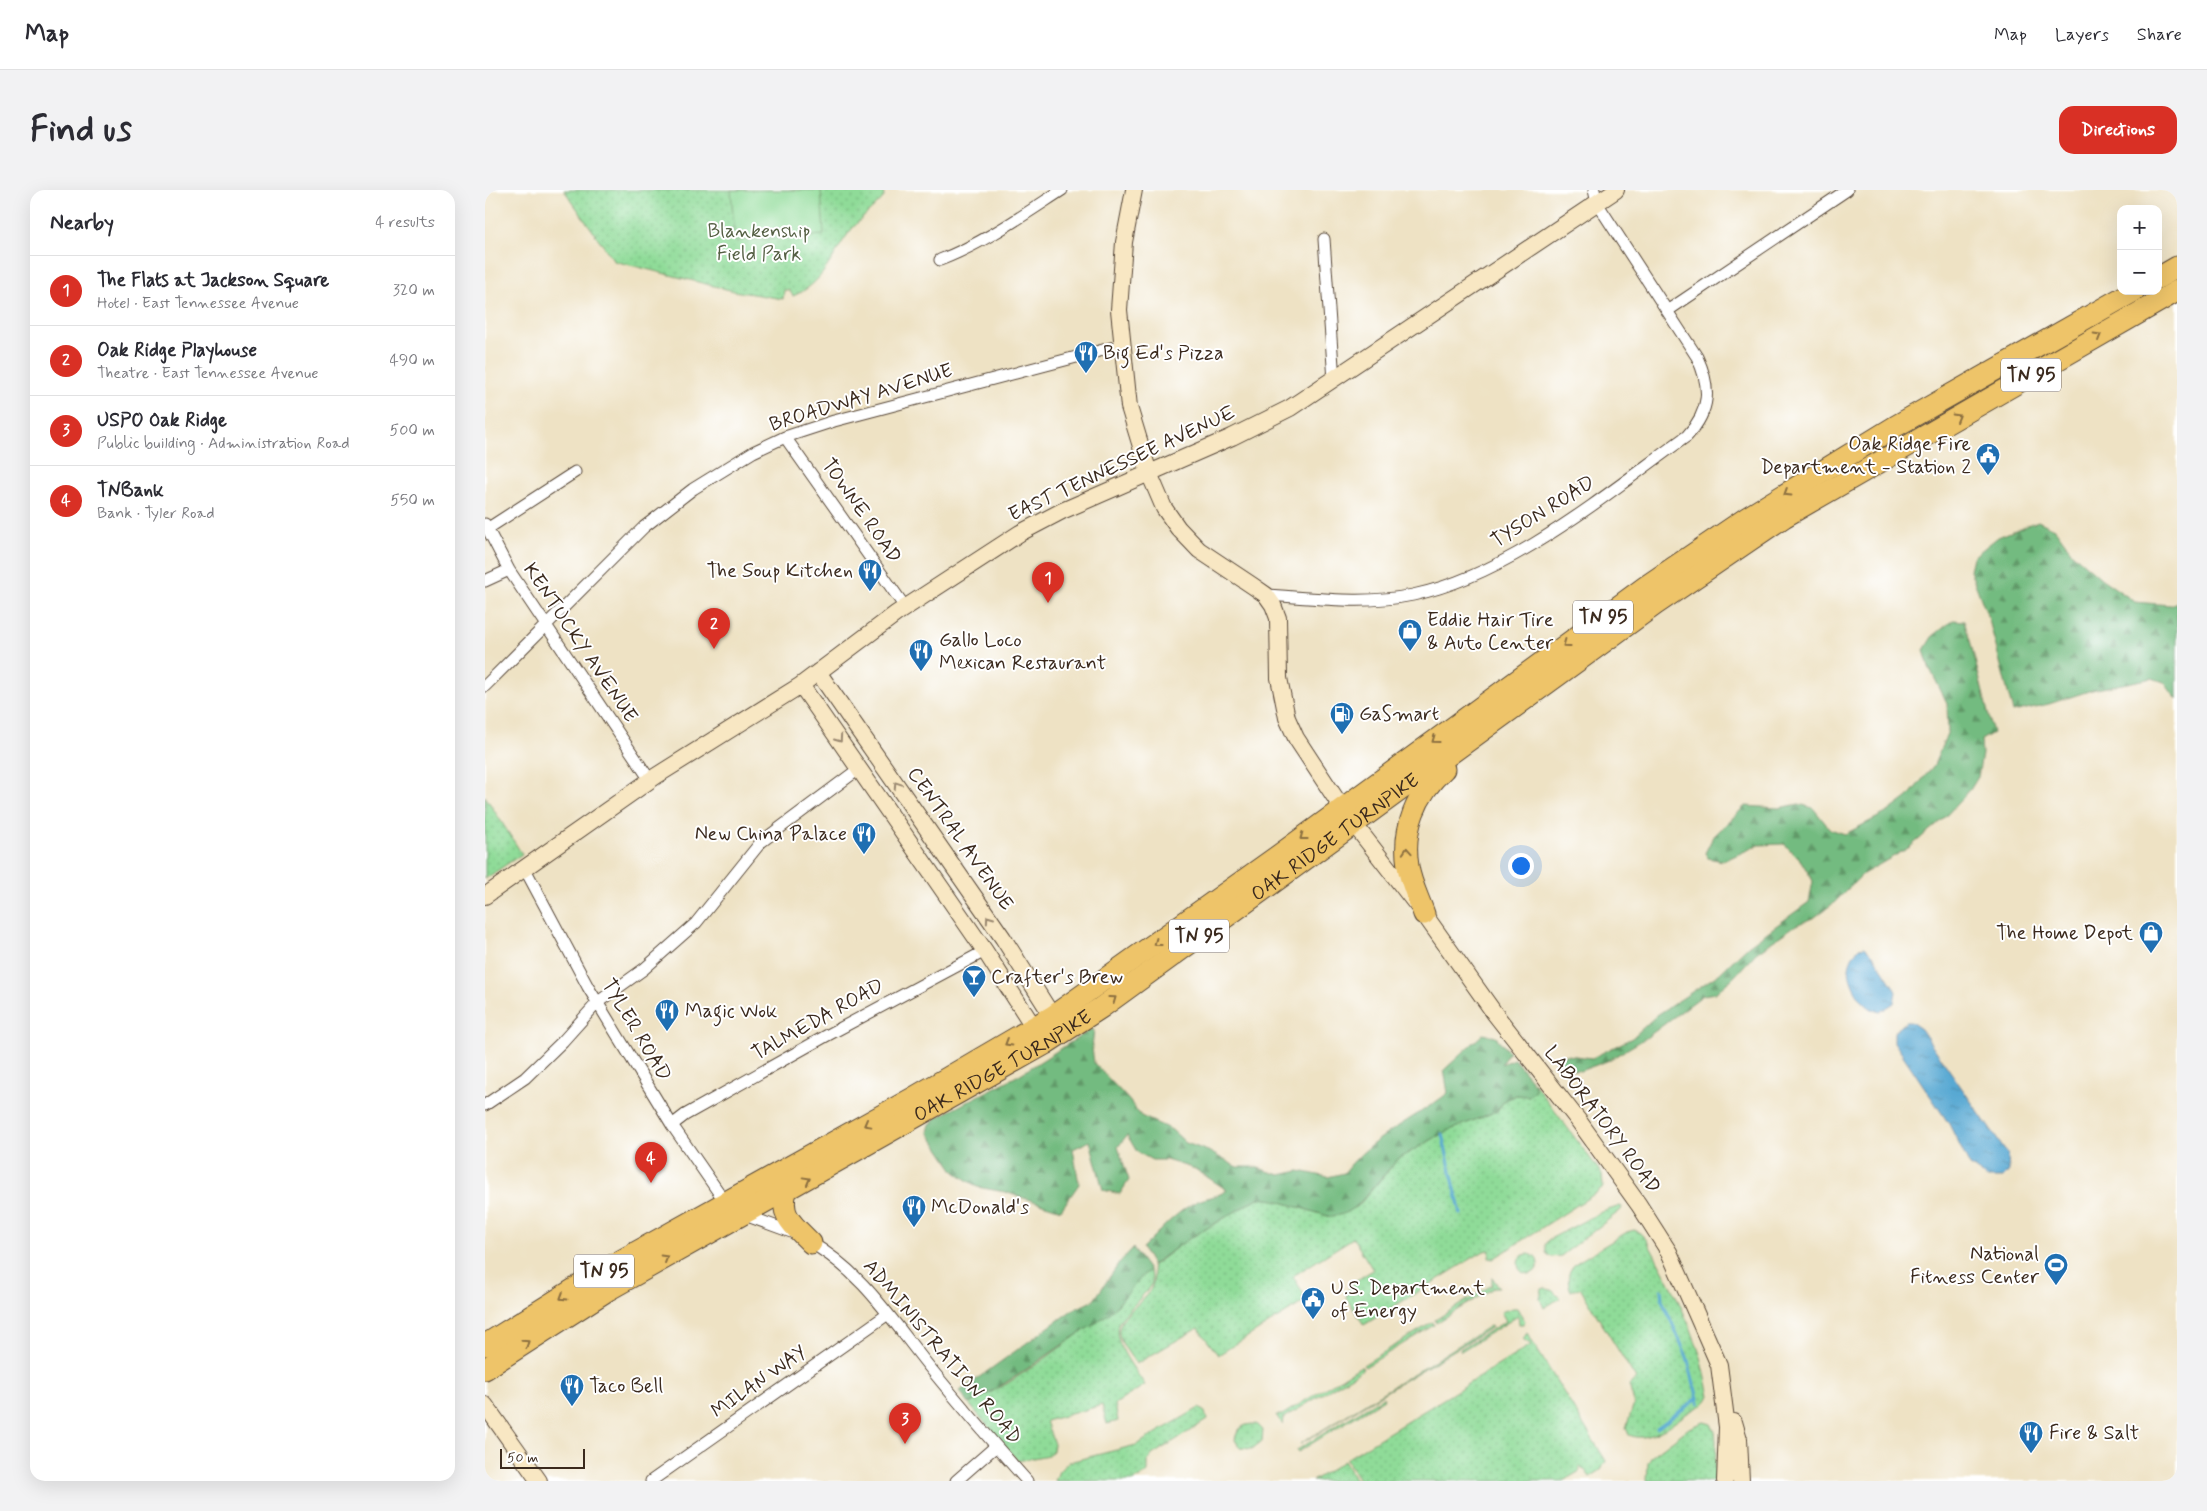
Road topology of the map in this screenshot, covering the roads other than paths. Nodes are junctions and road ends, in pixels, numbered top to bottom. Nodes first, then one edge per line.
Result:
1 (1062, 190) edge
2 (1135, 190) edge
3 (1616, 190) edge
4 (1847, 190) edge
5 (1595, 196) edge
6 (1324, 239) dead end
7 (940, 260) dead end
8 (2177, 267) edge
9 (2162, 276) edge
10 (2177, 291) edge
11 (2128, 295) edge
12 (1667, 312) junction
13 (1122, 345) junction
14 (1333, 380) junction
15 (785, 437) junction
16 (1879, 449) junction
17 (575, 472) dead end
18 (1149, 473) junction
19 (486, 526) edge
20 (509, 570) junction
21 (485, 581) edge
22 (1266, 596) junction
23 (905, 607) junction
24 (545, 626) junction
25 (818, 672) junction
26 (801, 685) junction
27 (485, 686) edge
28 (841, 704) junction
29 (1498, 706) junction
30 (824, 717) junction
31 (1485, 727) junction
32 (877, 757) junction
33 (860, 768) junction
34 (650, 780) junction
35 (1348, 816) junction
36 (525, 869) junction
37 (955, 870) junction
38 (939, 884) junction
39 (485, 896) edge
40 (1424, 914) junction
41 (1003, 938) junction
42 (985, 951) junction
43 (598, 1002) junction
44 (1058, 1025) junction
45 (1040, 1036) junction
46 (485, 1105) edge
47 (672, 1125) junction
48 (787, 1191) junction
49 (734, 1208) junction
50 (811, 1243) junction
51 (888, 1314) junction
52 (485, 1345) edge
53 (485, 1369) edge
54 (485, 1405) edge
55 (1725, 1409) junction
56 (996, 1446) junction
57 (539, 1481) edge
58 (651, 1481) edge
59 (956, 1481) edge
60 (1027, 1481) edge
61 (1725, 1481) edge
62 (1741, 1481) edge

1 - 7 street
2 - 13 street
3 - 5 street, EAST TENNESSEE AVENUE
4 - 12 street
5 - 12 street, TYSON ROAD
5 - 14 street, EAST TENNESSEE AVENUE
6 - 14 street
8 - 9 highway
16 -> 10 highway, OAK RIDGE TURNPIKE / TN 95
11 - 16 highway, OAK RIDGE TURNPIKE / TN 95
12 - 22 street, TYSON ROAD
13 - 15 street, BROADWAY AVENUE
13 - 18 street
14 - 18 street, EAST TENNESSEE AVENUE
15 - 23 street, TOWNE ROAD
15 - 24 street, BROADWAY AVENUE
16 - 29 highway, OAK RIDGE TURNPIKE / TN 95
17 - 19 street
18 - 22 street
18 - 23 street, EAST TENNESSEE AVENUE
19 - 20 street, KENTUCKY AVENUE
20 - 21 street
20 - 24 street, KENTUCKY AVENUE
22 - 35 street, LABORATORY ROAD
23 - 25 street, EAST TENNESSEE AVENUE
24 - 27 street, BROADWAY AVENUE
24 - 34 street, KENTUCKY AVENUE
25 - 26 street, EAST TENNESSEE AVENUE
25 - 28 street, CENTRAL AVENUE
26 - 30 street, CENTRAL AVENUE
26 - 34 street, EAST TENNESSEE AVENUE
28 - 30 street
28 - 32 street, CENTRAL AVENUE
29 - 31 highway, OAK RIDGE TURNPIKE / TN 95
29 -> 35 highway, OAK RIDGE TURNPIKE / TN 95
30 -> 33 street, CENTRAL AVENUE
31 - 35 highway, OAK RIDGE TURNPIKE / TN 95
40 -> 31 highway
32 - 33 street
37 -> 32 street, CENTRAL AVENUE
33 - 38 street, CENTRAL AVENUE
33 - 43 street
34 - 36 street, EAST TENNESSEE AVENUE
35 - 40 street, LABORATORY ROAD
35 - 44 highway, OAK RIDGE TURNPIKE / TN 95
36 - 39 street, EAST TENNESSEE AVENUE
36 - 43 street, TYLER ROAD
37 - 38 street
41 -> 37 street, CENTRAL AVENUE
38 - 42 street, CENTRAL AVENUE
40 - 55 street, LABORATORY ROAD
41 - 42 street
41 - 44 street, CENTRAL AVENUE
42 - 45 street, CENTRAL AVENUE
42 - 47 street, TALMEDA ROAD
43 - 46 street
43 - 47 street, TYLER ROAD
44 - 45 highway, OAK RIDGE TURNPIKE / TN 95
48 -> 45 highway, OAK RIDGE TURNPIKE / TN 95
45 -> 49 highway, OAK RIDGE TURNPIKE / TN 95
47 - 49 street, TYLER ROAD
48 - 49 highway, OAK RIDGE TURNPIKE / TN 95
48 - 50 highway
49 - 50 street, ADMINISTRATION ROAD
49 -> 52 highway, OAK RIDGE TURNPIKE / TN 95
53 -> 49 highway, OAK RIDGE TURNPIKE / TN 95
50 - 51 street, ADMINISTRATION ROAD
51 - 56 street, ADMINISTRATION ROAD
51 - 58 street, MILAN WAY
54 - 57 street
55 - 61 street, LABORATORY ROAD
55 - 62 street
56 - 59 street
56 - 60 street, ADMINISTRATION ROAD

